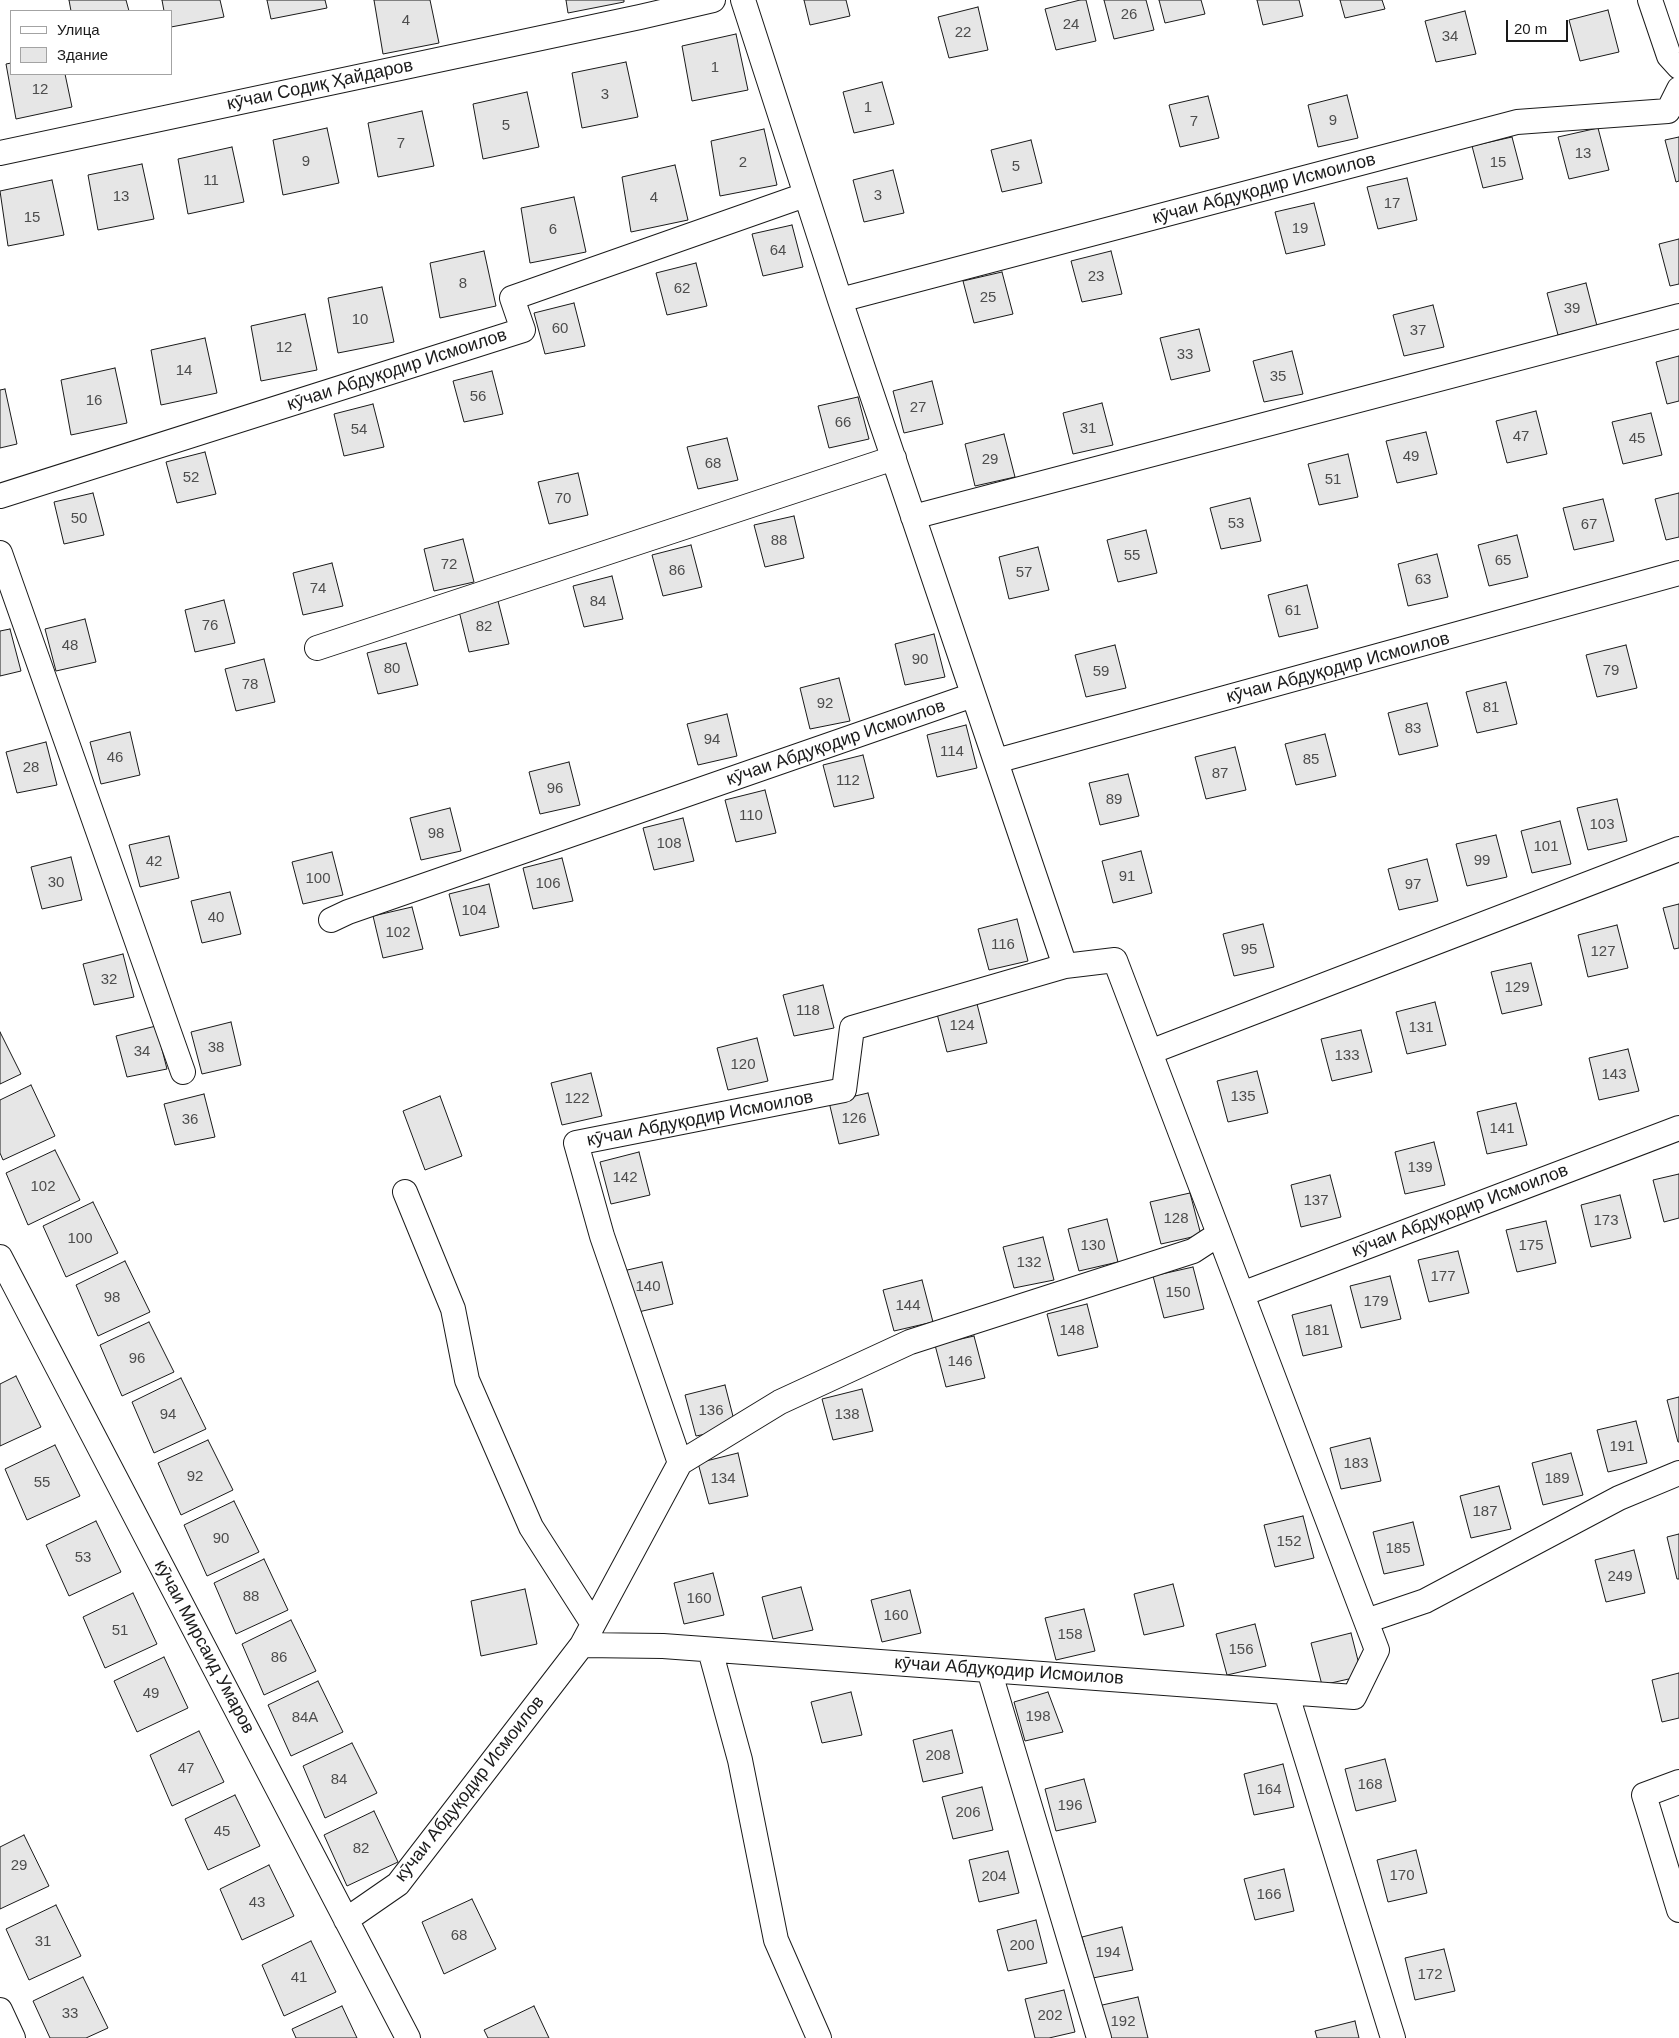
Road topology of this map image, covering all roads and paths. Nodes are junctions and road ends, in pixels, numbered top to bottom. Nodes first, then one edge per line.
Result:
1 (713, 0) edge
2 (742, 0) edge
3 (1650, 0) edge
4 (640, 9) edge
5 (1679, 67) edge
6 (1679, 90) edge
7 (0, 154) edge
8 (805, 195) junction
9 (840, 300) junction
10 (1679, 316) edge
11 (894, 458) junction
12 (0, 496) edge
13 (913, 517) junction
14 (0, 553) edge
15 (1679, 573) edge
16 (317, 648) dead end
17 (973, 695) junction
18 (996, 761) junction
19 (1679, 849) edge
20 (331, 920) dead end
21 (1065, 966) junction
22 (1150, 1052) junction
23 (182, 1072) dead end
24 (1679, 1128) edge
25 (405, 1192) dead end
26 (1219, 1234) junction
27 (0, 1257) edge
28 (1242, 1294) junction
29 (680, 1463) junction
30 (1679, 1473) edge
31 (1366, 1621) junction
32 (587, 1634) junction
33 (710, 1650) junction
34 (988, 1670) junction
35 (1286, 1692) junction
36 (1679, 1782) edge
37 (1679, 1910) edge
38 (346, 1920) junction
39 (0, 2010) edge
40 (13, 2038) edge
41 (408, 2038) edge
42 (819, 2038) edge
43 (1098, 2038) edge
44 (1393, 2038) edge

1 - 4 street
2 - 8 street
3 - 5 street
4 - 7 street, кӯчаи Содиқ Ҳайдаров
6 - 9 street, кӯчаи Абдуқодир Исмоилов
8 - 9 street
8 - 12 street, кӯчаи Абдуқодир Исмоилов
9 - 11 street
10 - 13 street
11 - 13 street
11 - 16 street
13 - 17 street
14 - 23 street
15 - 18 street, кӯчаи Абдуқодир Исмоилов
17 - 18 street
17 - 20 street, кӯчаи Абдуқодир Исмоилов
18 - 21 street
19 - 22 street
21 - 22 street, кӯчаи Абдуқодир Исмоилов
21 - 29 street, кӯчаи Абдуқодир Исмоилов
22 - 26 street, кӯчаи Абдуқодир Исмоилов
24 - 28 street, кӯчаи Абдуқодир Исмоилов
25 - 32 street
26 - 28 street, кӯчаи Абдуқодир Исмоилов
26 - 29 street, кӯчаи Абдуқодир Исмоилов
27 - 38 street, кӯчаи Мирсаид Умаров
28 - 31 street, кӯчаи Абдуқодир Исмоилов
29 - 32 street, кӯчаи Абдуқодир Исмоилов
30 - 31 street
31 - 35 street, кӯчаи Абдуқодир Исмоилов
32 - 33 street, кӯчаи Абдуқодир Исмоилов
32 - 38 street, кӯчаи Абдуқодир Исмоилов
33 - 34 street, кӯчаи Абдуқодир Исмоилов
33 - 42 street
34 - 35 street, кӯчаи Абдуқодир Исмоилов
34 - 43 street
35 - 44 street
36 - 37 street
38 - 41 street, кӯчаи Мирсаид Умаров
39 - 40 street

